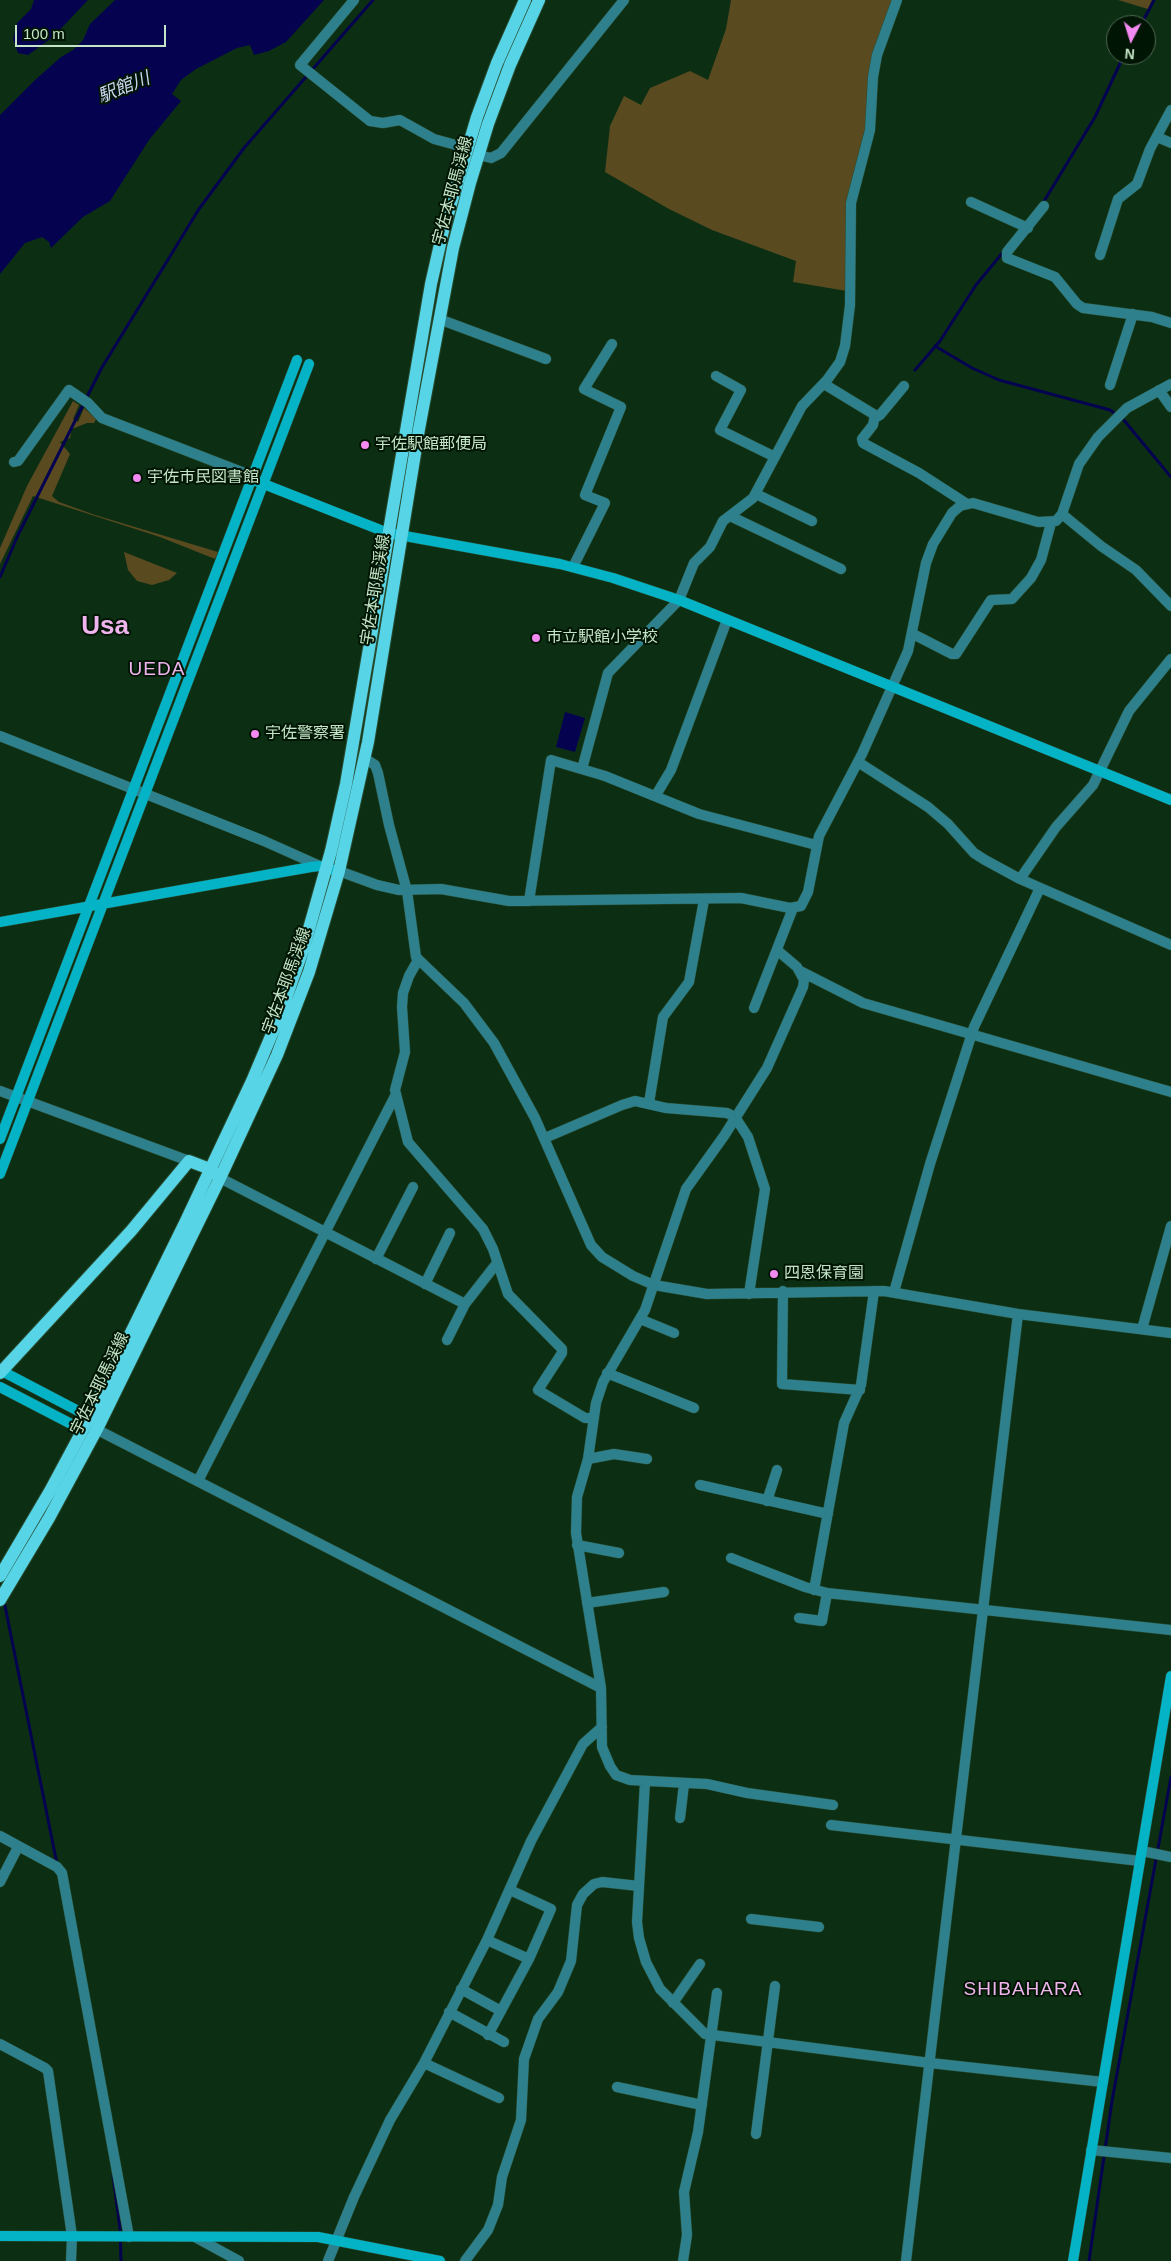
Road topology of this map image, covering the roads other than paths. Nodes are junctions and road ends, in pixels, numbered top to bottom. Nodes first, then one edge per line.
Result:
1 (354, 0) edge
2 (525, 0) edge
3 (539, 0) edge
4 (624, 0) edge
5 (897, 0) edge
6 (1171, 110) edge
7 (1157, 137) junction
8 (1171, 143) edge
9 (467, 148) junction
10 (478, 155) junction
11 (971, 202) dead end
12 (1044, 206) dead end
13 (1028, 228) junction
14 (1100, 255) dead end
15 (1133, 314) junction
16 (439, 318) junction
17 (1171, 323) edge
18 (612, 344) dead end
19 (546, 359) dead end
20 (297, 360) dead end
21 (309, 364) dead end
22 (716, 376) dead end
23 (824, 384) junction
24 (1171, 384) edge
25 (1110, 385) dead end
26 (904, 386) dead end
27 (1158, 390) junction
28 (1171, 406) edge
29 (875, 418) junction
30 (775, 457) junction
31 (14, 462) dead end
32 (252, 478) junction
33 (263, 484) junction
34 (756, 494) junction
35 (967, 504) junction
36 (1062, 514) junction
37 (730, 516) junction
38 (812, 521) dead end
39 (1051, 523) junction
40 (388, 533) junction
41 (401, 536) junction
42 (573, 568) junction
43 (841, 569) dead end
44 (679, 600) junction
45 (1171, 606) edge
46 (727, 620) junction
47 (913, 634) junction
48 (1171, 659) edge
49 (891, 687) junction
50 (0, 736) edge
51 (364, 758) junction
52 (858, 762) junction
53 (582, 769) junction
54 (1099, 771) junction
55 (134, 789) junction
56 (144, 795) junction
57 (656, 795) junction
58 (1171, 800) edge
59 (816, 845) junction
60 (328, 869) junction
61 (1020, 879) junction
62 (1040, 888) junction
63 (406, 891) junction
64 (704, 900) junction
65 (529, 901) junction
66 (103, 904) junction
67 (88, 907) junction
68 (793, 908) junction
69 (0, 922) edge
70 (1171, 945) edge
71 (777, 950) junction
72 (418, 960) junction
73 (800, 971) junction
74 (754, 1008) dead end
75 (971, 1035) junction
76 (0, 1091) edge
77 (1171, 1092) edge
78 (395, 1096) junction
79 (16, 1097) junction
80 (28, 1102) junction
81 (649, 1104) junction
82 (736, 1118) junction
83 (545, 1138) junction
84 (0, 1139) edge
85 (188, 1162) junction
86 (0, 1174) edge
87 (215, 1174) junction
88 (413, 1187) dead end
89 (1171, 1226) edge
90 (450, 1233) dead end
91 (326, 1234) junction
92 (376, 1259) junction
93 (497, 1263) junction
94 (425, 1284) junction
95 (654, 1285) junction
96 (783, 1291) junction
97 (874, 1291) junction
98 (894, 1292) junction
99 (749, 1294) junction
100 (465, 1304) junction
101 (1018, 1314) junction
102 (640, 1319) junction
103 (1142, 1329) junction
104 (674, 1333) dead end
105 (1171, 1333) edge
106 (447, 1340) dead end
107 (1, 1371) edge
108 (607, 1373) junction
109 (0, 1387) edge
110 (860, 1390) junction
111 (694, 1408) dead end
112 (594, 1418) junction
113 (91, 1426) junction
114 (588, 1459) junction
115 (647, 1459) dead end
116 (777, 1470) dead end
117 (198, 1481) junction
118 (700, 1485) dead end
119 (767, 1501) junction
120 (828, 1514) junction
121 (577, 1545) junction
122 (619, 1553) dead end
123 (731, 1558) dead end
124 (2, 1573) edge
125 (814, 1590) junction
126 (664, 1592) dead end
127 (827, 1592) junction
128 (0, 1600) edge
129 (587, 1603) junction
130 (984, 1609) junction
131 (799, 1618) dead end
132 (1171, 1630) edge
133 (1171, 1676) edge
134 (601, 1688) junction
135 (602, 1727) junction
136 (645, 1782) junction
137 (684, 1784) junction
138 (833, 1805) dead end
139 (680, 1818) dead end
140 (831, 1825) dead end
141 (0, 1836) edge
142 (956, 1838) junction
143 (18, 1847) junction
144 (1141, 1856) junction
145 (1163, 1856) edge
146 (0, 1882) edge
147 (639, 1886) junction
148 (510, 1890) junction
149 (752, 1919) dead end
150 (819, 1927) dead end
151 (486, 1940) junction
152 (529, 1959) junction
153 (700, 1964) dead end
154 (775, 1986) dead end
155 (460, 1989) junction
156 (717, 1993) dead end
157 (673, 2003) junction
158 (501, 2011) junction
159 (449, 2012) junction
160 (488, 2034) junction
161 (712, 2036) junction
162 (504, 2042) dead end
163 (769, 2043) junction
164 (0, 2044) edge
165 (424, 2063) junction
166 (930, 2063) junction
167 (1103, 2082) junction
168 (616, 2087) dead end
169 (499, 2098) dead end
170 (702, 2105) junction
171 (756, 2134) dead end
172 (1091, 2150) junction
173 (1171, 2158) edge
174 (0, 2236) edge
175 (72, 2236) junction
176 (129, 2237) junction
177 (195, 2237) junction
178 (336, 2239) junction
179 (71, 2261) edge
180 (239, 2261) edge
181 (328, 2261) edge
182 (440, 2261) edge
183 (465, 2261) edge
184 (683, 2261) edge
185 (906, 2261) edge
186 (1073, 2261) edge

1 - 9 street
2 - 9 main road, 宇佐本耶馬渓線
3 - 10 main road, 宇佐本耶馬渓線
4 - 10 street
5 - 23 street
6 - 7 street
7 - 8 street
7 - 14 street
9 - 40 main road, 宇佐本耶馬渓線
10 - 16 main road, 宇佐本耶馬渓線
11 - 13 street
12 - 13 street
13 - 15 street
15 - 17 street
15 - 25 street
16 - 19 street
16 - 41 main road, 宇佐本耶馬渓線
18 - 42 street
20 - 32 street
21 - 33 street
22 - 30 street
23 - 29 street
23 - 30 street
24 - 27 street
26 - 29 street
27 - 28 street
27 - 36 street
29 - 35 street
30 - 34 street
31 - 32 street
32 - 33 street
32 - 55 street
33 - 40 street
33 - 56 street
34 - 37 street
34 - 38 street
35 - 39 street
35 - 47 street
36 - 39 street
36 - 45 street
37 - 43 street
37 - 44 street
39 - 47 street
40 - 41 street
40 - 60 main road, 宇佐本耶馬渓線
41 - 42 street
41 - 51 main road, 宇佐本耶馬渓線
42 - 44 street
44 - 46 street
44 - 53 street
46 - 49 street
46 - 57 street
47 - 49 street
48 - 54 street
49 - 52 street
49 - 54 street
50 - 55 street
51 - 60 main road, 宇佐本耶馬渓線
51 - 63 street
52 - 59 street
52 - 61 street
53 - 57 street
53 - 65 street
54 - 58 street
54 - 61 street
55 - 56 street
55 - 67 street
56 - 60 street
56 - 66 street
57 - 59 street
59 - 68 street
60 - 63 street
60 - 66 street
60 - 87 main road, 宇佐本耶馬渓線
61 - 62 street
62 - 70 street
62 - 75 street
63 - 65 street
63 - 72 street
64 - 65 street
64 - 68 street
64 - 81 street
66 - 67 street
66 - 80 street
67 - 69 street
67 - 79 street
68 - 71 street
71 - 73 street
71 - 74 street
72 - 78 street
72 - 83 street
73 - 75 street
73 - 82 street
75 - 77 street
75 - 98 street
76 - 79 street
78 - 91 street
78 - 93 street
79 - 80 street
79 - 84 street
80 - 85 street
80 - 86 street
81 - 82 street
81 - 83 street
82 - 95 street
82 - 99 street
83 - 95 street
85 - 87 main road
85 - 107 main road
87 - 91 street
87 - 113 main road, 宇佐本耶馬渓線
88 - 92 street
89 - 103 street
90 - 94 street
91 - 92 street
91 - 117 street
92 - 94 street
93 - 100 street
93 - 112 street
94 - 100 street
95 - 99 street
95 - 102 street
96 - 97 street
96 - 99 street
96 - 110 street
97 - 98 street
97 - 110 street
98 - 101 street
100 - 106 street
101 - 103 street
101 - 130 street
102 - 104 street
102 - 108 street
103 - 105 street
107 - 113 street
108 - 111 street
108 - 112 street
109 - 113 street
110 - 120 street
112 - 114 street
113 - 117 street
113 - 124 main road, 宇佐本耶馬渓線
113 - 128 main road, 宇佐本耶馬渓線
114 - 115 street
114 - 121 street
116 - 119 street
117 - 134 street
118 - 119 street
119 - 120 street
120 - 125 street
121 - 122 street
121 - 129 street
123 - 125 street
125 - 127 street
126 - 129 street
127 - 130 street
127 - 131 street
129 - 134 street
130 - 132 street
130 - 142 street
133 - 144 street
134 - 135 street
135 - 136 street
135 - 148 street
136 - 137 street
136 - 147 street
137 - 138 street
137 - 139 street
140 - 142 street
141 - 143 street
142 - 144 street
142 - 166 street
143 - 146 street
143 - 176 street
144 - 145 street
144 - 167 street
147 - 157 street
147 - 183 street
148 - 151 street
148 - 152 street
149 - 150 street
151 - 152 street
151 - 155 street
152 - 158 street
153 - 157 street
154 - 163 street
155 - 158 street
155 - 159 street
156 - 161 street
157 - 161 street
158 - 160 street
159 - 160 street
159 - 165 street
160 - 162 street
161 - 163 street
161 - 170 street
163 - 166 street
163 - 171 street
164 - 175 street
165 - 169 street
165 - 178 street
166 - 167 street
166 - 185 street
167 - 172 street
168 - 170 street
170 - 184 street
172 - 173 street
172 - 186 street
174 - 175 street
175 - 176 street
175 - 179 street
176 - 177 street
177 - 178 street
177 - 180 street
178 - 181 street
178 - 182 street

